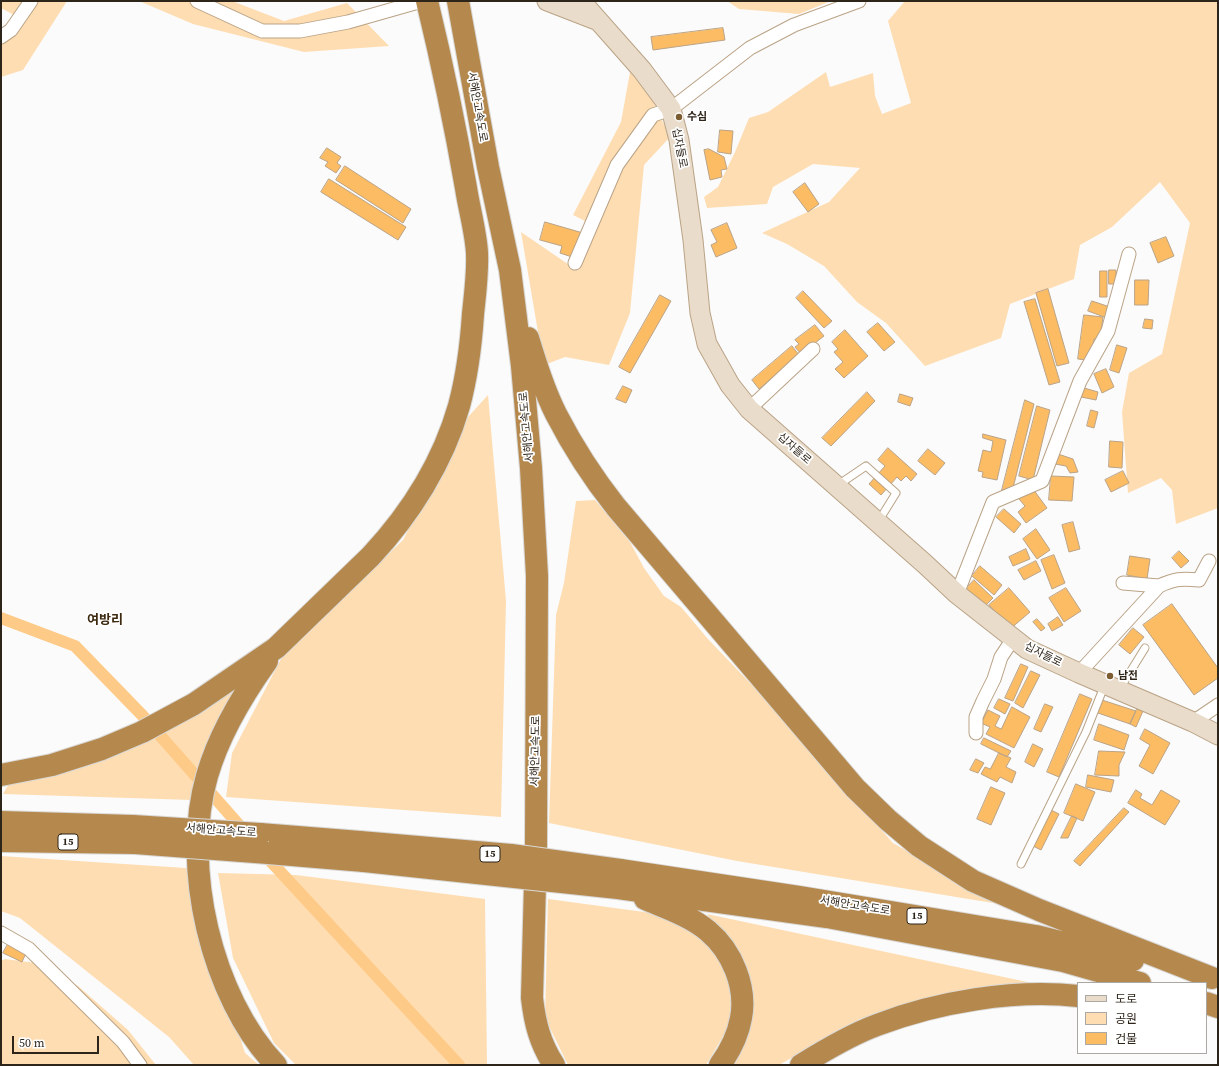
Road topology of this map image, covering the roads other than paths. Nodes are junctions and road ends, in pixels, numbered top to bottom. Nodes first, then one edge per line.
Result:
1 (31, 1) edge
2 (197, 1) edge
3 (422, 1) edge
4 (427, 1) edge
5 (547, 1) edge
6 (581, 1) edge
7 (859, 1) edge
8 (460, 11) edge
9 (600, 21) junction
10 (1, 37) edge
11 (671, 109) junction
12 (1129, 254) dead end
13 (575, 263) dead end
14 (510, 270) junction
15 (813, 349) dead end
16 (749, 409) junction
17 (836, 486) junction
18 (878, 522) junction
19 (1209, 561) dead end
20 (1123, 583) dead end
21 (1158, 586) junction
22 (957, 594) junction
23 (1013, 639) junction
24 (276, 648) junction
25 (1145, 648) dead end
26 (1079, 673) junction
27 (1112, 687) junction
28 (1218, 705) edge
29 (1194, 722) junction
30 (976, 733) dead end
31 (1218, 735) edge
32 (1, 776) edge
33 (1, 822) edge
34 (134, 834) junction
35 (1, 841) edge
36 (1021, 864) dead end
37 (619, 879) junction
38 (1, 933) edge
39 (1215, 979) edge
40 (1136, 982) edge
41 (1077, 996) edge
42 (1207, 1003) edge
43 (1218, 1007) edge
44 (1207, 1017) edge
45 (1218, 1019) edge
46 (140, 1065) edge
47 (276, 1065) edge
48 (554, 1065) edge
49 (720, 1065) edge
50 (801, 1065) edge

1 - 10 street
2 - 3 street
4 - 24 highway
5 - 9 main road
6 - 9 main road, 십자들로
7 - 11 street
8 - 14 highway, 서해안고속도로
9 - 11 main road, 십자들로
11 - 13 street
11 - 16 main road, 십자들로
12 - 22 street
14 - 39 highway
14 - 48 highway, 서해안고속도로
15 - 16 street
16 - 17 main road, 십자들로
17 - 18 main road, 십자들로
17 - 18 lane
18 - 22 main road, 십자들로
19 - 21 street
20 - 21 street
21 - 26 street
22 - 23 main road, 십자들로
23 - 26 main road, 십자들로
23 - 30 street
24 - 32 highway
24 - 47 highway
25 - 27 lane
26 - 27 main road, 십자들로
27 - 29 main road, 십자들로
27 - 36 lane
28 - 29 street
29 - 31 main road, 십자들로
33 - 34 highway, 서해안고속도로 / 15
34 - 35 highway, 서해안고속도로 / 15
34 - 37 highway, 서해안고속도로 / 15, bridge
37 - 39 highway, 서해안고속도로 / 15
37 - 40 highway, 서해안고속도로 / 15
37 - 49 highway
38 - 46 street
41 - 50 highway
42 - 43 highway
44 - 45 highway

